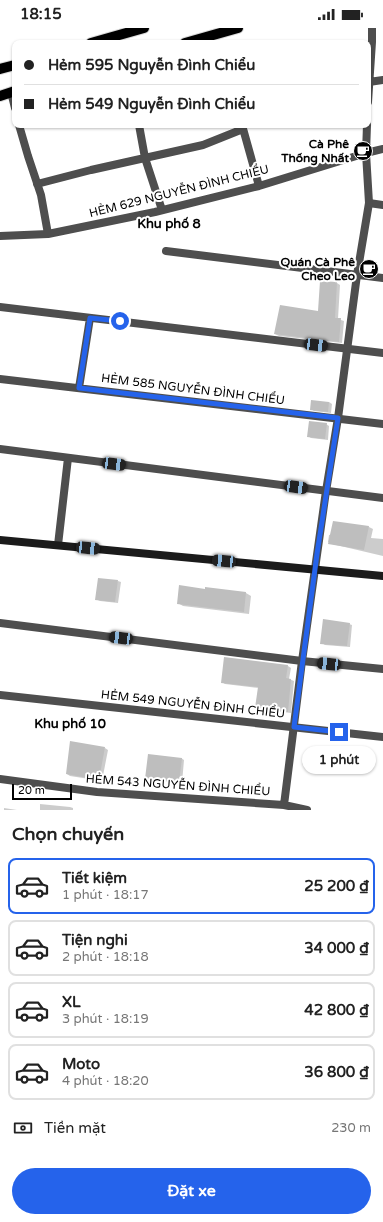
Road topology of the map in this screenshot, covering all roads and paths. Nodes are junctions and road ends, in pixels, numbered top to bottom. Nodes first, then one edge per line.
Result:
1 (144, 28) edge
2 (238, 28) edge
3 (372, 28) edge
4 (214, 39) edge
5 (102, 40) edge
6 (371, 55) edge
7 (12, 66) edge
8 (0, 69) edge
9 (383, 80) edge
10 (371, 82) edge
11 (12, 92) edge
12 (0, 96) edge
13 (20, 128) edge
14 (139, 128) edge
15 (240, 128) edge
16 (242, 128) edge
17 (367, 128) edge
18 (383, 149) edge
19 (366, 153) junction
20 (145, 158) junction
21 (38, 184) junction
22 (258, 186) junction
23 (369, 203) junction
24 (383, 205) edge
25 (162, 210) junction
26 (48, 234) junction
27 (0, 236) edge
28 (166, 251) dead end
29 (357, 275) junction
30 (383, 278) edge
31 (0, 307) edge
32 (90, 318) junction
33 (347, 349) junction
34 (383, 353) edge
35 (0, 379) edge
36 (79, 388) junction
37 (338, 418) junction
38 (383, 424) edge
39 (0, 449) edge
40 (68, 458) junction
41 (326, 491) junction
42 (383, 498) edge
43 (0, 540) edge
44 (58, 545) junction
45 (315, 570) junction
46 (383, 576) edge
47 (0, 623) edge
48 (302, 661) junction
49 (383, 669) edge
50 (0, 695) edge
51 (294, 727) junction
52 (383, 737) edge
53 (0, 779) edge
54 (284, 804) junction
55 (307, 810) edge

1 - 5 main road
2 - 4 main road
3 - 6 street
7 - 8 main road
9 - 10 street
11 - 12 main road
13 - 21 street
14 - 20 street
15 - 20 street
16 - 22 street
17 - 19 street
18 - 19 street, HẺM 629 NGUYỄN ÐÌNH CHIỂU
19 - 22 street, HẺM 629 NGUYỄN ÐÌNH CHIỂU
19 - 23 street
20 - 21 street
20 - 25 street
21 - 26 street
22 - 25 street, HẺM 629 NGUYỄN ÐÌNH CHIỂU
23 - 24 street
23 - 29 street
25 - 26 street, HẺM 629 NGUYỄN ÐÌNH CHIỂU
26 - 27 street, HẺM 629 NGUYỄN ÐÌNH CHIỂU
28 - 29 street
29 - 30 street
29 - 33 street
31 - 32 street
32 - 33 street
32 - 36 street
33 - 34 street
33 - 37 street
35 - 36 street, HẺM 585 NGUYỄN ÐÌNH CHIỂU
36 - 37 street, HẺM 585 NGUYỄN ÐÌNH CHIỂU
37 - 38 street, HẺM 585 NGUYỄN ÐÌNH CHIỂU
37 - 41 street
39 - 40 street
40 - 41 street
40 - 44 street
41 - 42 street
41 - 45 street
43 - 44 street
44 - 45 street
45 - 46 street
45 - 48 street
47 - 48 street
48 - 49 street
48 - 51 street
50 - 51 street, HẺM 549 NGUYỄN ÐÌNH CHIỂU
51 - 52 street, HẺM 549 NGUYỄN ÐÌNH CHIỂU
51 - 54 street
53 - 54 street, HẺM 543 NGUYỄN ÐÌNH CHIỂU
54 - 55 street, HẺM 543 NGUYỄN ÐÌNH CHIỂU

